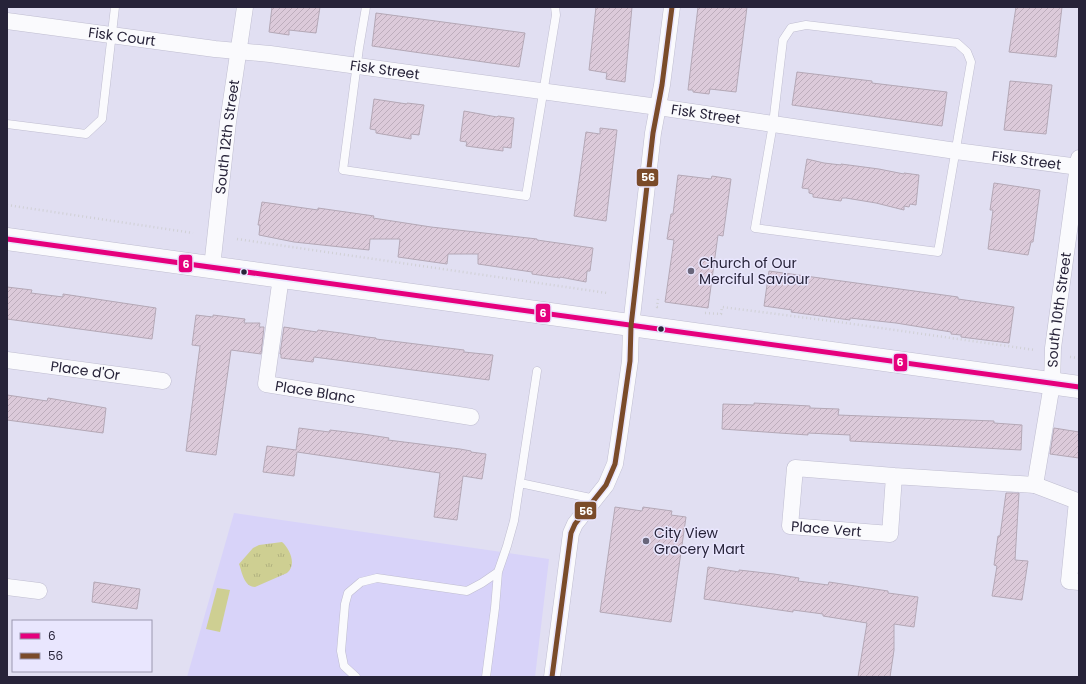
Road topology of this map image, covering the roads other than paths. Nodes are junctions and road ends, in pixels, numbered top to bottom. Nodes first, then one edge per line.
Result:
1 (115, 7) edge
2 (245, 7) edge
3 (366, 7) edge
4 (555, 7) edge
5 (672, 7) edge
6 (7, 21) edge
7 (112, 35) junction
8 (238, 51) junction
9 (356, 66) junction
10 (544, 92) junction
11 (658, 107) junction
12 (7, 124) edge
13 (773, 124) junction
14 (956, 151) junction
15 (1079, 164) edge
16 (7, 238) edge
17 (212, 267) junction
18 (281, 277) junction
19 (631, 326) junction
20 (7, 360) edge
21 (537, 371) dead end
22 (163, 381) dead end
23 (1052, 384) junction
24 (1079, 388) edge
25 (471, 417) dead end
26 (894, 476) junction
27 (520, 483) junction
28 (1035, 485) junction
29 (595, 499) junction
30 (1078, 501) edge
31 (498, 572) junction
32 (1079, 582) edge
33 (7, 588) edge
34 (39, 591) dead end
35 (356, 677) edge
36 (486, 677) edge
37 (552, 677) edge

1 - 7 lane
2 - 8 street, South 12th Street
3 - 9 lane
4 - 10 lane
5 - 11 street
6 - 7 street, Fisk Court
7 - 8 street, Fisk Court
7 - 12 lane
8 - 9 street, Fisk Street
8 - 17 street, South 12th Street
9 - 10 street, Fisk Street
9 - 10 lane
10 - 11 street, Fisk Street
11 - 13 street, Fisk Street
11 - 19 street
13 - 14 street, Fisk Street
13 - 14 lane
13 - 14 lane
14 - 15 street, Fisk Street
15 - 23 street, South 10th Street
16 - 17 main road
17 - 18 main road
18 - 19 main road
18 - 25 street, Place Blanc
19 - 23 main road
19 - 29 street
20 - 22 street, Place d'Or
21 - 27 lane
23 - 24 main road
23 - 28 street, South 10th Street
26 - 26 street, Place Vert
26 - 28 street, Place Vert
27 - 29 lane
27 - 31 lane
28 - 30 street, Place Vert
29 - 37 street
30 - 32 street
31 - 35 lane
31 - 36 lane
33 - 34 street

